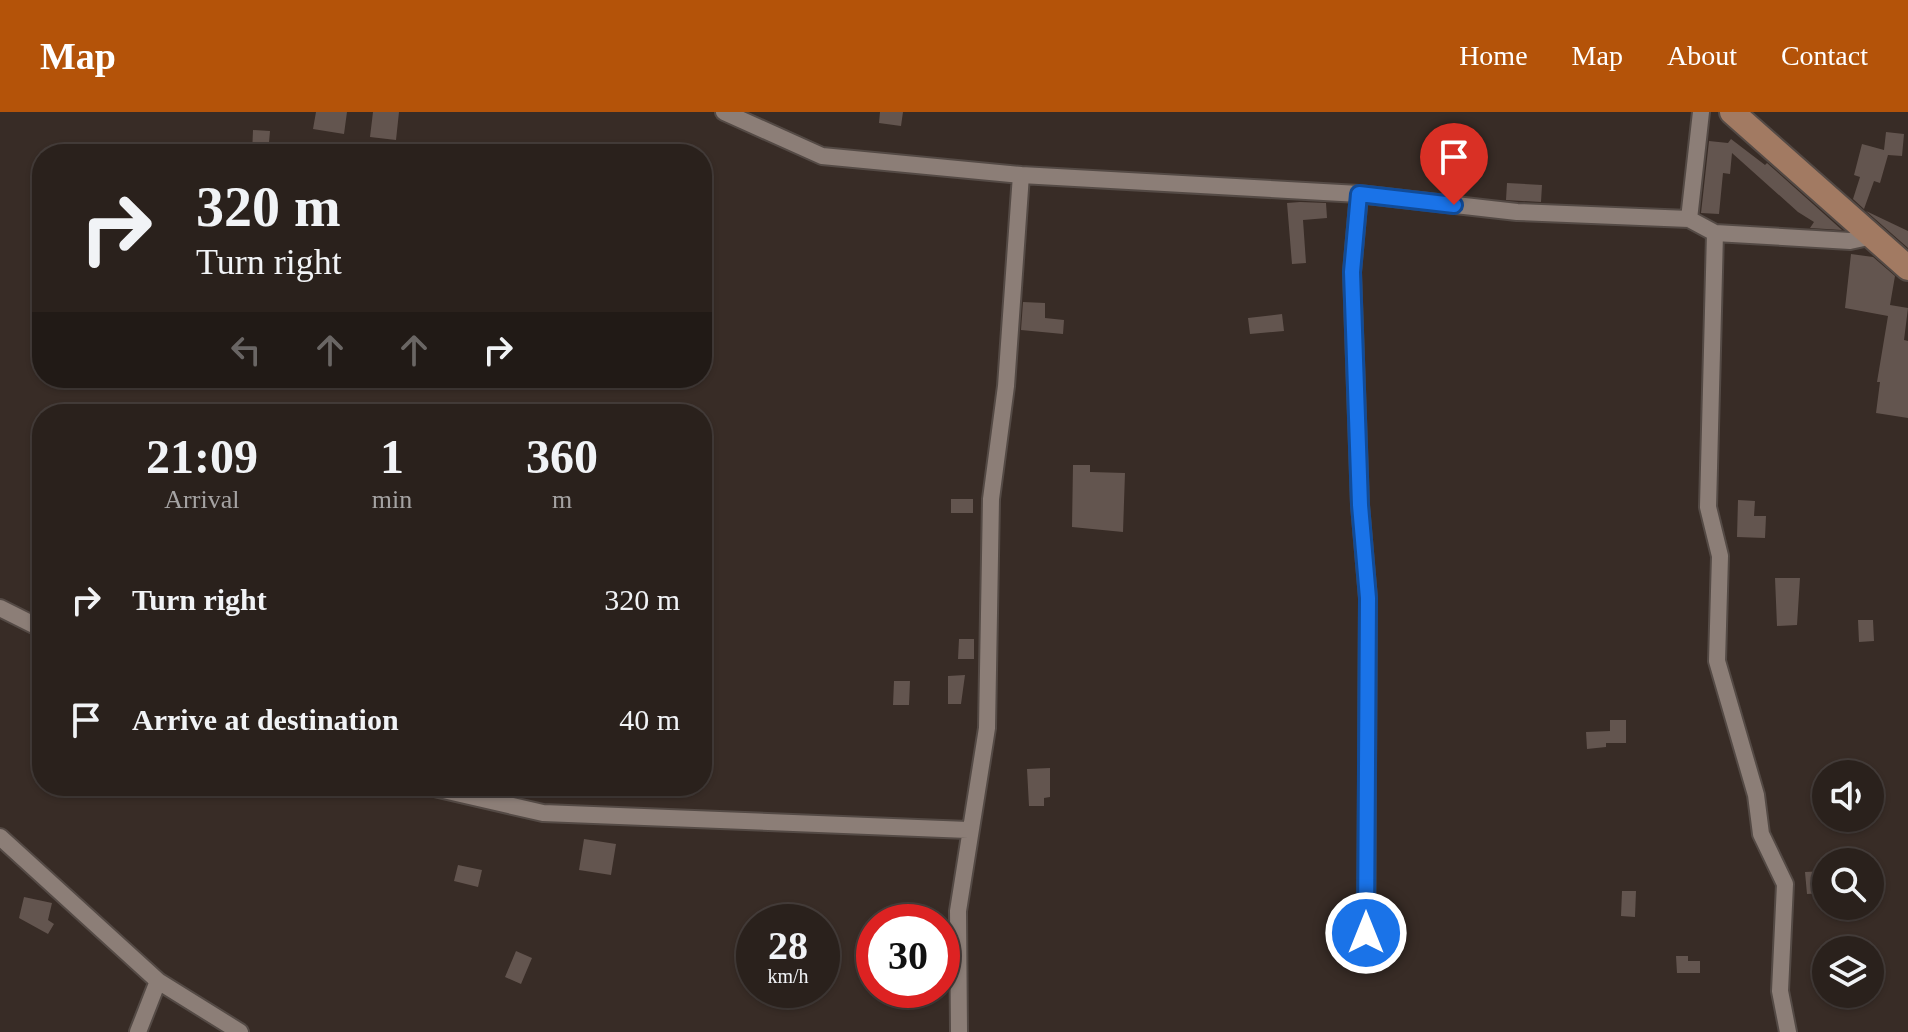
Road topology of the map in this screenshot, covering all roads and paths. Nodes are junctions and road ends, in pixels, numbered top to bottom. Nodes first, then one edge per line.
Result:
1 (724, 112) edge
2 (1701, 112) edge
3 (1732, 112) edge
4 (1021, 175) junction
5 (1359, 194) junction
6 (1689, 219) junction
7 (1715, 233) junction
8 (1873, 236) junction
9 (1908, 268) edge
10 (0, 608) edge
11 (32, 624) edge
12 (469, 796) edge
13 (968, 830) junction
14 (0, 837) edge
15 (1366, 963) dead end
16 (158, 981) junction
17 (138, 1032) edge
18 (240, 1032) edge
19 (959, 1032) edge
20 (1788, 1032) edge

1 - 4 street
2 - 6 street
3 - 8 main road
4 - 5 street
4 - 13 street
5 - 6 street
5 - 15 street
6 - 7 street
7 - 8 street
7 - 20 street
8 - 9 main road
10 - 11 street
12 - 13 street
13 - 19 street
14 - 16 street
16 - 17 street
16 - 18 street

